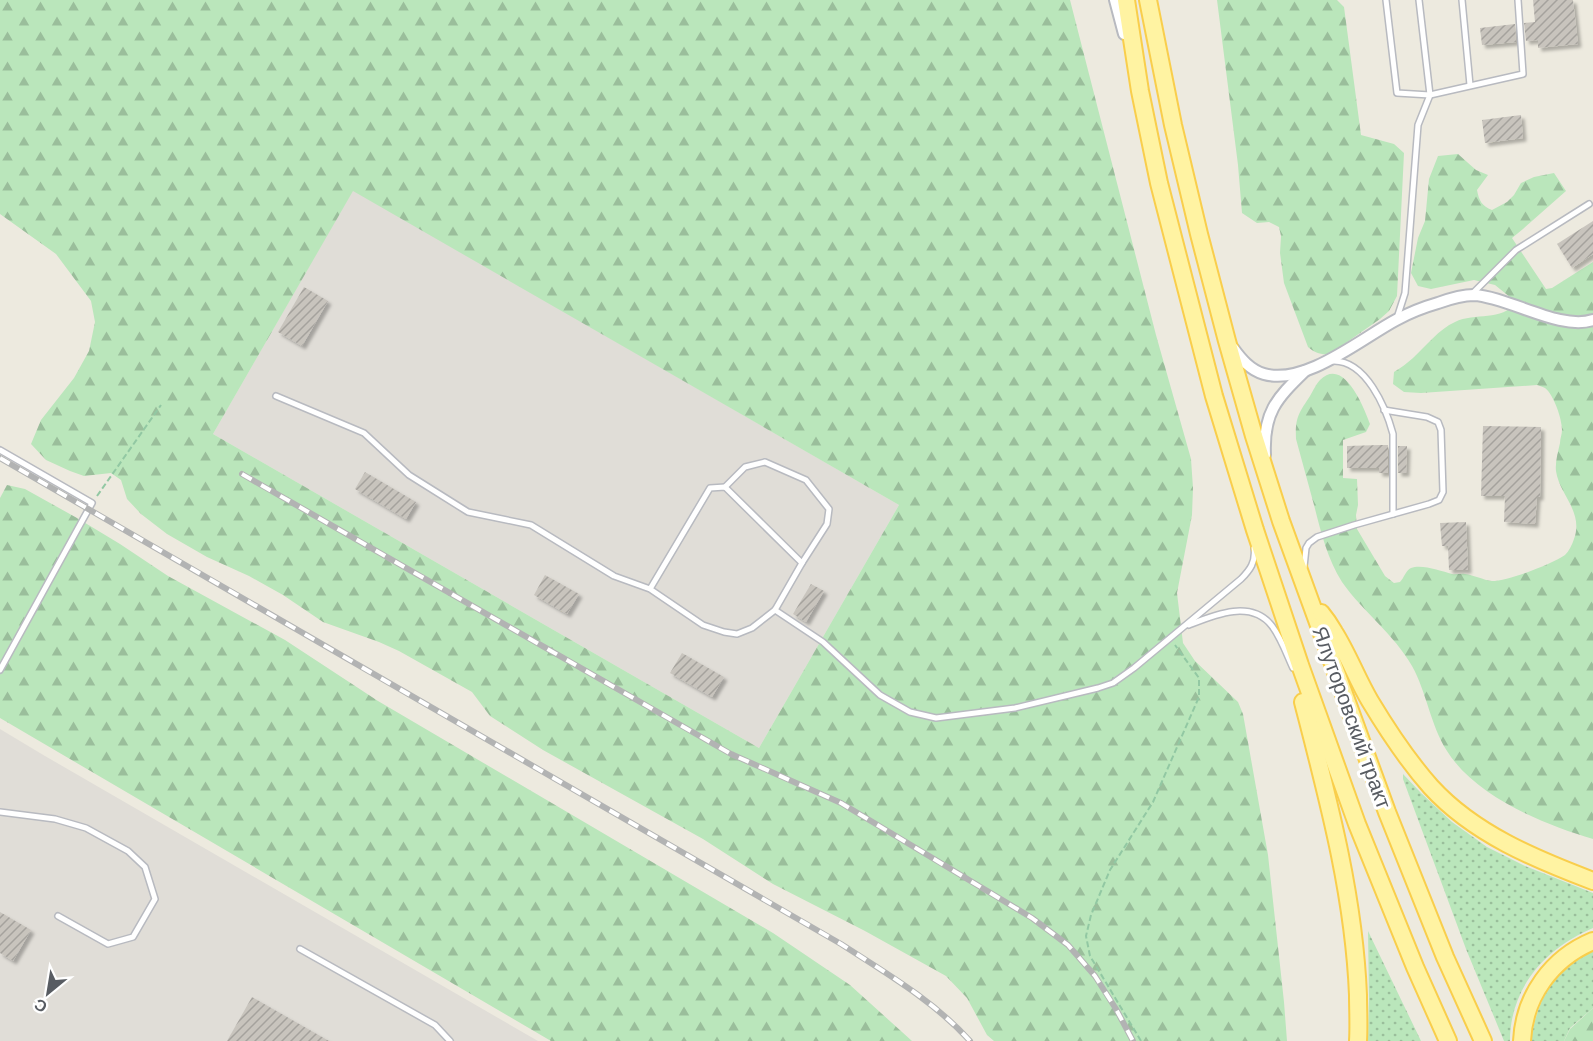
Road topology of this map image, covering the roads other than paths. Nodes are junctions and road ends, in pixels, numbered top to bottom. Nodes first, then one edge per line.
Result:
1 (1115, 0) edge
2 (1126, 0) edge
3 (1148, 0) edge
4 (1157, 0) edge
5 (1386, 0) edge
6 (1419, 0) edge
7 (1462, 0) edge
8 (1518, 0) edge
9 (1470, 85) junction
10 (1166, 88) junction
11 (1140, 91) junction
12 (1430, 95) junction
13 (1589, 204) dead end
14 (1471, 295) junction
15 (1396, 320) junction
16 (1593, 320) edge
17 (1227, 341) junction
18 (1328, 361) junction
19 (1306, 371) junction
20 (276, 396) dead end
21 (1214, 396) junction
22 (1384, 410) junction
23 (0, 450) edge
24 (1267, 476) junction
25 (725, 487) junction
26 (1393, 514) junction
27 (802, 563) junction
28 (1305, 587) junction
29 (650, 589) junction
30 (1278, 599) junction
31 (775, 610) junction
32 (1182, 628) junction
33 (0, 670) edge
34 (1295, 671) junction
35 (1327, 743) junction
36 (0, 812) edge
37 (1593, 881) edge
38 (58, 916) dead end
39 (1593, 941) edge
40 (300, 949) dead end
41 (450, 1041) edge
42 (1358, 1041) edge
43 (1448, 1041) edge
44 (1483, 1041) edge
45 (1522, 1041) edge

1 - 11 street
2 - 11 main road, Ялуторовский тракт
3 - 10 main road, Ялуторовский тракт
4 - 10 street
5 - 12 lane
6 - 12 lane
7 - 9 lane
8 - 9 lane
9 - 12 lane
10 - 17 main road, Ялуторовский тракт
11 - 21 main road, Ялуторовский тракт
12 - 15 lane
13 - 14 lane
14 - 15 street
14 - 16 street
15 - 18 street
17 - 19 street
17 - 24 main road, Ялуторовский тракт
18 - 19 street
18 - 22 lane
19 - 24 street
20 - 29 lane
21 - 30 main road, Ялуторовский тракт
21 - 32 lane
22 - 26 lane
22 - 26 lane
23 - 33 lane
24 - 28 main road, Ялуторовский тракт
25 - 27 lane
25 - 27 lane
25 - 29 lane
26 - 28 lane
27 - 31 lane
28 - 37 main road
28 - 44 main road, Ялуторовский тракт
29 - 31 lane
30 - 34 main road
30 - 35 main road, Ялуторовский тракт
31 - 32 lane
32 - 34 lane
34 - 35 main road
34 - 42 main road
35 - 43 main road, Ялуторовский тракт
36 - 38 lane
39 - 45 main road
40 - 41 lane

